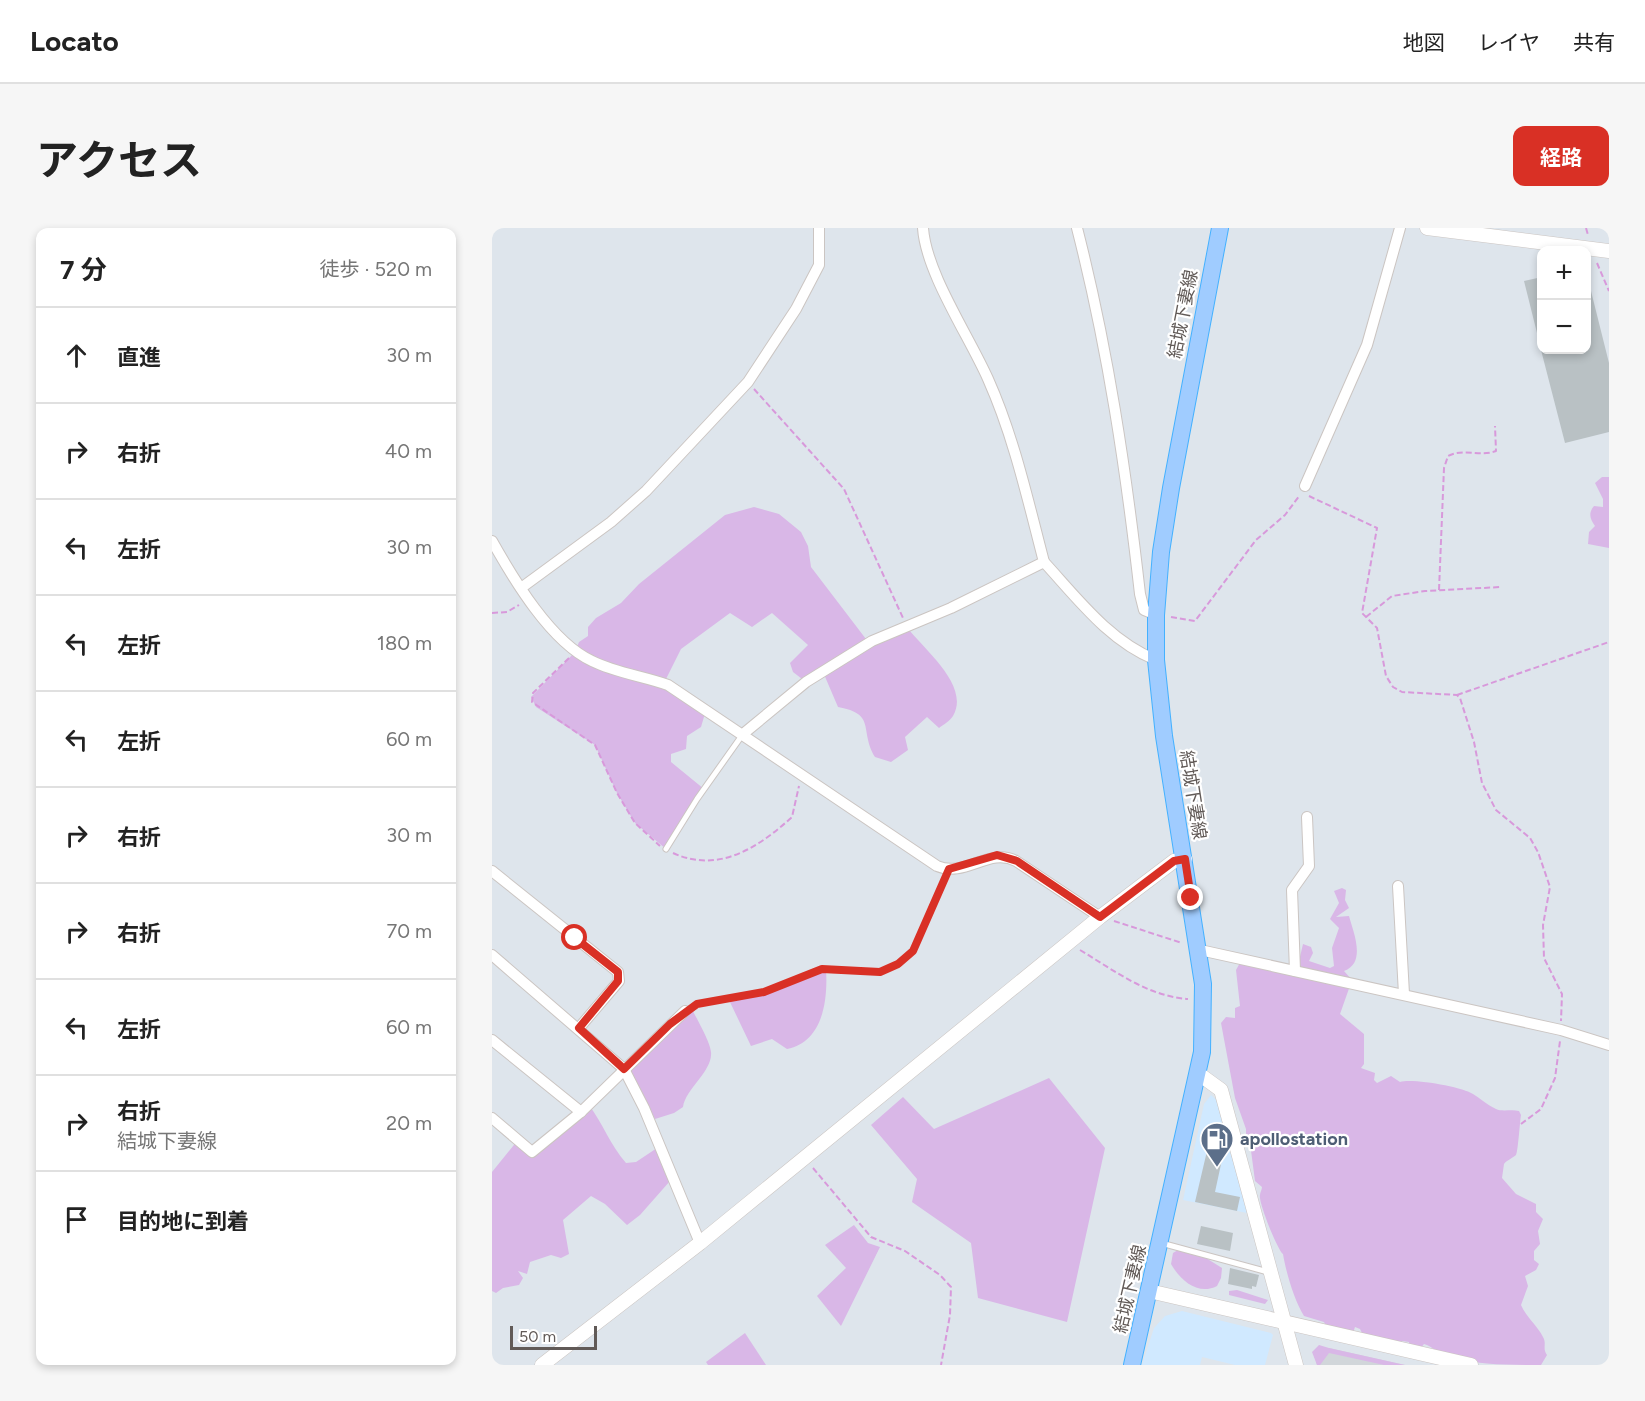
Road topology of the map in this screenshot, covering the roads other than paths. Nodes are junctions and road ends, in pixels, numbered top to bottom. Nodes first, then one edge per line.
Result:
1 (819, 228) edge
2 (923, 228) edge
3 (1077, 228) edge
4 (1220, 228) edge
5 (1400, 228) edge
6 (1427, 228) edge
7 (1609, 251) edge
8 (1305, 486) dead end
9 (492, 541) edge
10 (1044, 562) junction
11 (521, 588) junction
12 (1156, 615) junction
13 (1156, 660) junction
14 (743, 734) junction
15 (1307, 817) dead end
16 (666, 849) road end
17 (1185, 859) junction
18 (492, 871) edge
19 (1398, 886) dead end
20 (1100, 917) junction
21 (1200, 950) junction
22 (492, 955) edge
23 (1295, 971) junction
24 (1404, 994) junction
25 (685, 1011) road end
26 (579, 1028) junction
27 (492, 1040) edge
28 (1609, 1045) edge
29 (624, 1069) junction
30 (1199, 1074) junction
31 (581, 1112) junction
32 (492, 1118) edge
33 (700, 1243) junction
34 (1161, 1243) junction
35 (1272, 1274) junction
36 (1149, 1291) junction
37 (1286, 1323) junction
38 (542, 1365) edge
39 (1132, 1365) edge
40 (1296, 1365) edge
41 (1471, 1365) edge

1 - 11 street
2 - 10 street
3 - 12 street
4 - 12 main road, 結城下妻線
5 - 8 street
6 - 7 street
9 - 11 street
10 - 13 street
10 - 14 street
11 - 14 street
12 - 13 main road, 結城下妻線
13 - 17 main road, 結城下妻線
14 - 16 lane
14 - 20 street
15 - 23 street
17 - 20 street
17 - 21 main road, 結城下妻線
18 - 26 street
19 - 24 street
20 - 33 street
21 - 23 street
21 - 30 main road, 結城下妻線
22 - 26 street
23 - 24 street
24 - 28 street
25 - 29 street
26 - 29 street
27 - 31 street
29 - 31 street
29 - 33 street
30 - 34 main road, 結城下妻線
30 - 35 street
31 - 32 street
33 - 38 street
34 - 35 lane
34 - 36 main road, 結城下妻線
35 - 37 street
36 - 37 street
36 - 39 main road, 結城下妻線
37 - 40 street
37 - 41 street

